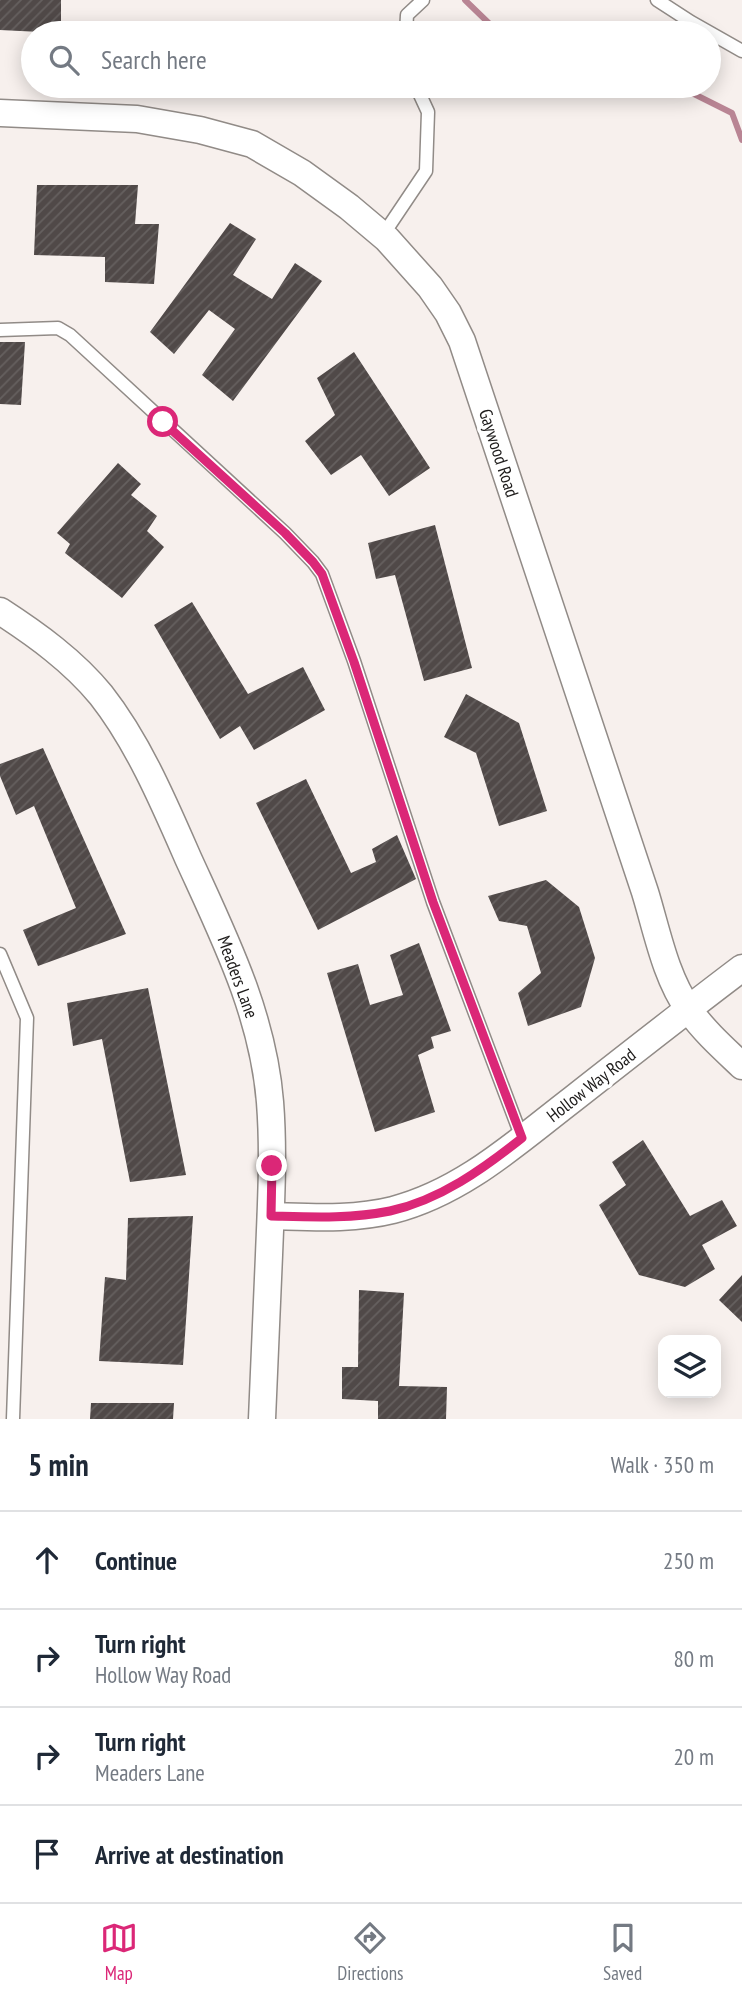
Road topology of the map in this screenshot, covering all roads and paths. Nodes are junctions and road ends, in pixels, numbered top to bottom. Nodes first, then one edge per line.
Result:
1 (423, 0) edge
2 (657, 0) edge
3 (407, 21) edge
4 (692, 21) edge
5 (721, 38) edge
6 (742, 51) edge
7 (422, 98) edge
8 (0, 113) edge
9 (383, 235) junction
10 (0, 330) edge
11 (0, 611) edge
12 (0, 954) edge
13 (742, 968) edge
14 (688, 1009) junction
15 (742, 1066) edge
16 (522, 1138) junction
17 (271, 1216) junction
18 (13, 1419) edge
19 (262, 1419) edge

1 - 3 lane
2 - 4 lane
5 - 6 lane
7 - 9 lane
8 - 9 street, Gaywood Road
9 - 14 street, Gaywood Road
10 - 16 lane
11 - 17 street, Meaders Lane
12 - 18 lane
13 - 14 street, Hollow Way Road
14 - 15 street, Gaywood Road
14 - 16 street, Hollow Way Road
16 - 17 street, Hollow Way Road
17 - 19 street, Meaders Lane

